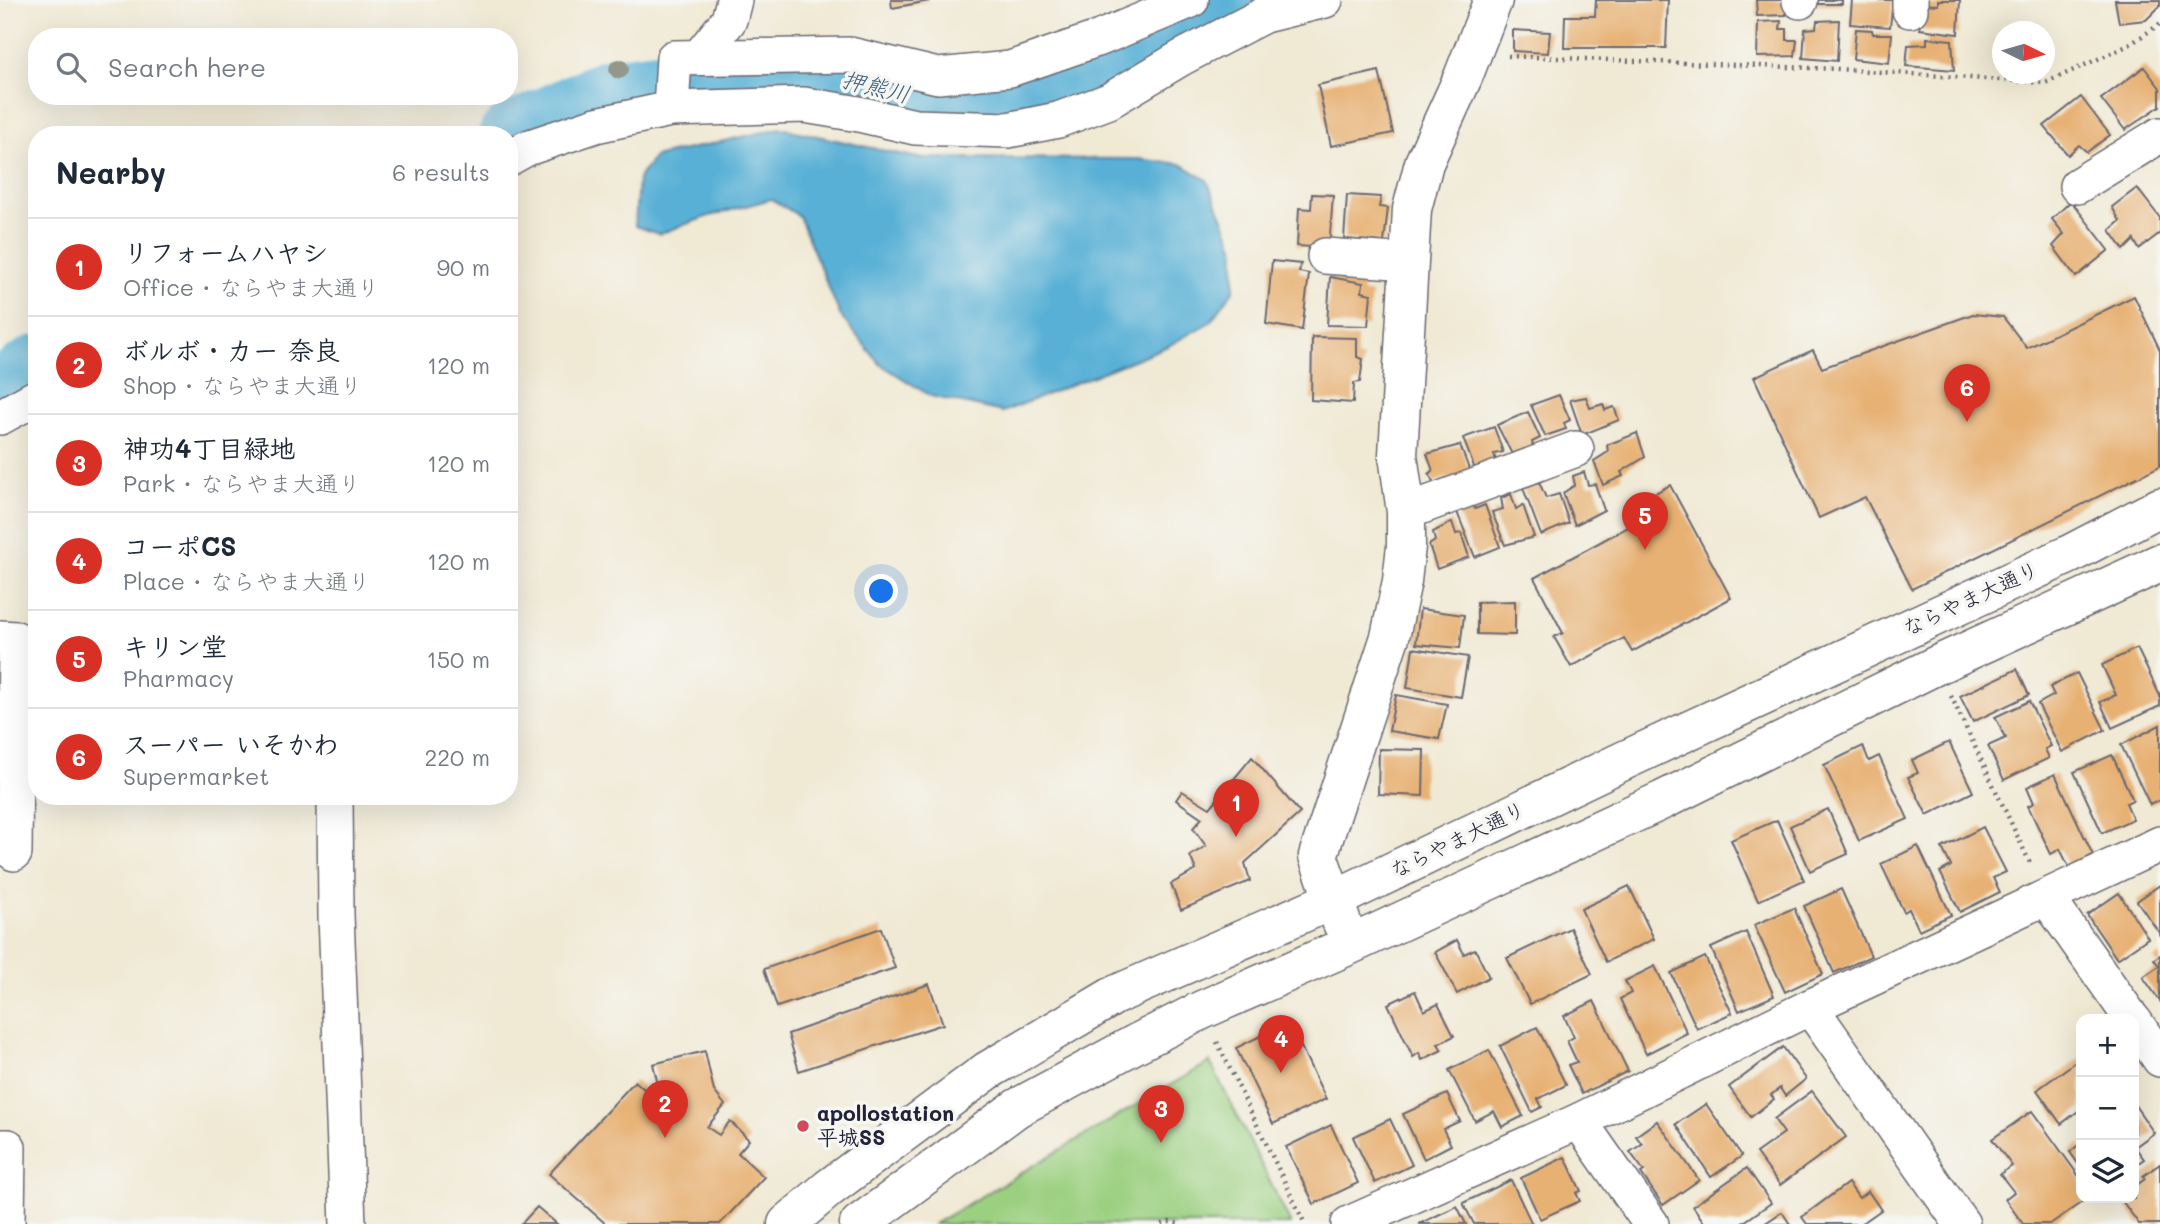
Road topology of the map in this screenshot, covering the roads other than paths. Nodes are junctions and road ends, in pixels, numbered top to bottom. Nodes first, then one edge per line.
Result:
1 (734, 0) edge
2 (1191, 0) edge
3 (1325, 0) edge
4 (1493, 0) edge
5 (686, 64) junction
6 (671, 109) junction
7 (2160, 135) edge
8 (518, 153) edge
9 (2077, 186) dead end
10 (1325, 256) dead end
11 (1409, 262) junction
12 (28, 402) edge
13 (0, 417) edge
14 (1576, 449) dead end
15 (2160, 507) edge
16 (1406, 512) junction
17 (2160, 563) edge
18 (0, 638) edge
19 (335, 805) edge
20 (2160, 844) edge
21 (14, 853) dead end
22 (2047, 898) junction
23 (1334, 900) junction
24 (1350, 945) junction
25 (1810, 1007) junction
26 (2129, 1014) edge
27 (2139, 1029) edge
28 (2160, 1059) edge
29 (1579, 1121) junction
30 (0, 1147) edge
31 (7, 1224) edge
32 (348, 1224) edge
33 (787, 1224) edge
34 (859, 1224) edge
35 (1349, 1224) edge
36 (1651, 1224) edge
37 (1962, 1224) edge

1 - 5 street
2 - 5 street
3 - 6 street
4 - 11 street
5 - 6 street
6 - 8 street
7 - 9 street
10 - 11 street
11 - 16 street
12 - 13 street
14 - 16 street
15 - 23 street, ならやま大通り
16 - 23 street
17 - 24 street
18 - 21 street
19 - 32 street
20 - 22 street
22 - 25 street
22 - 26 street
23 - 24 street
23 - 33 street, ならやま大通り
24 - 34 street
25 - 29 street
25 - 37 street
27 - 28 street
29 - 35 street
29 - 36 street
30 - 31 street

